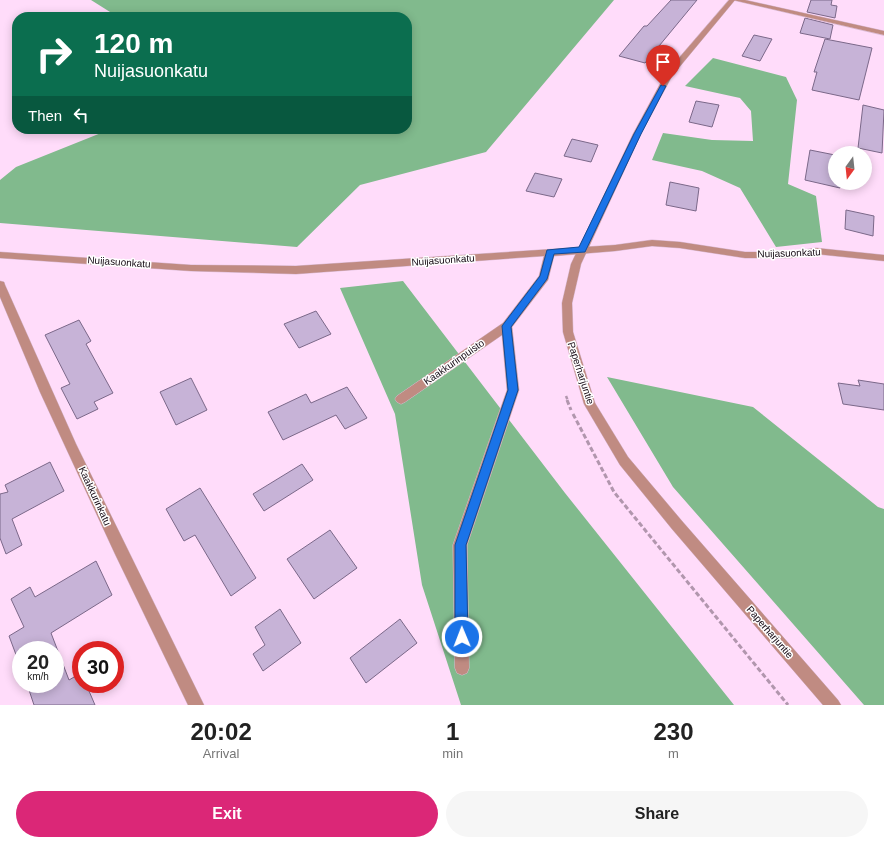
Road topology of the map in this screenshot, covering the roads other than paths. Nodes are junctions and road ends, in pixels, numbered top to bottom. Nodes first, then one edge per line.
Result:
1 (732, 0) edge
2 (736, 0) edge
3 (861, 27) junction
4 (884, 29) edge
5 (884, 33) edge
6 (582, 250) junction
7 (550, 252) junction
8 (0, 255) edge
9 (884, 258) edge
10 (0, 285) edge
11 (507, 326) junction
12 (401, 399) dead end
13 (462, 668) dead end
14 (196, 705) edge
15 (833, 705) edge

1 - 6 street, Paperharjuntie
2 - 3 street
3 - 4 street
3 - 5 street
6 - 7 street, Nuijasuonkatu
6 - 9 street, Nuijasuonkatu
6 - 15 street, Paperharjuntie
7 - 8 street, Nuijasuonkatu
7 - 11 street, Kaakkurinpuisto
10 - 14 street, Kaakkurinkatu
11 - 12 street, Kaakkurinpuisto
11 - 13 street

